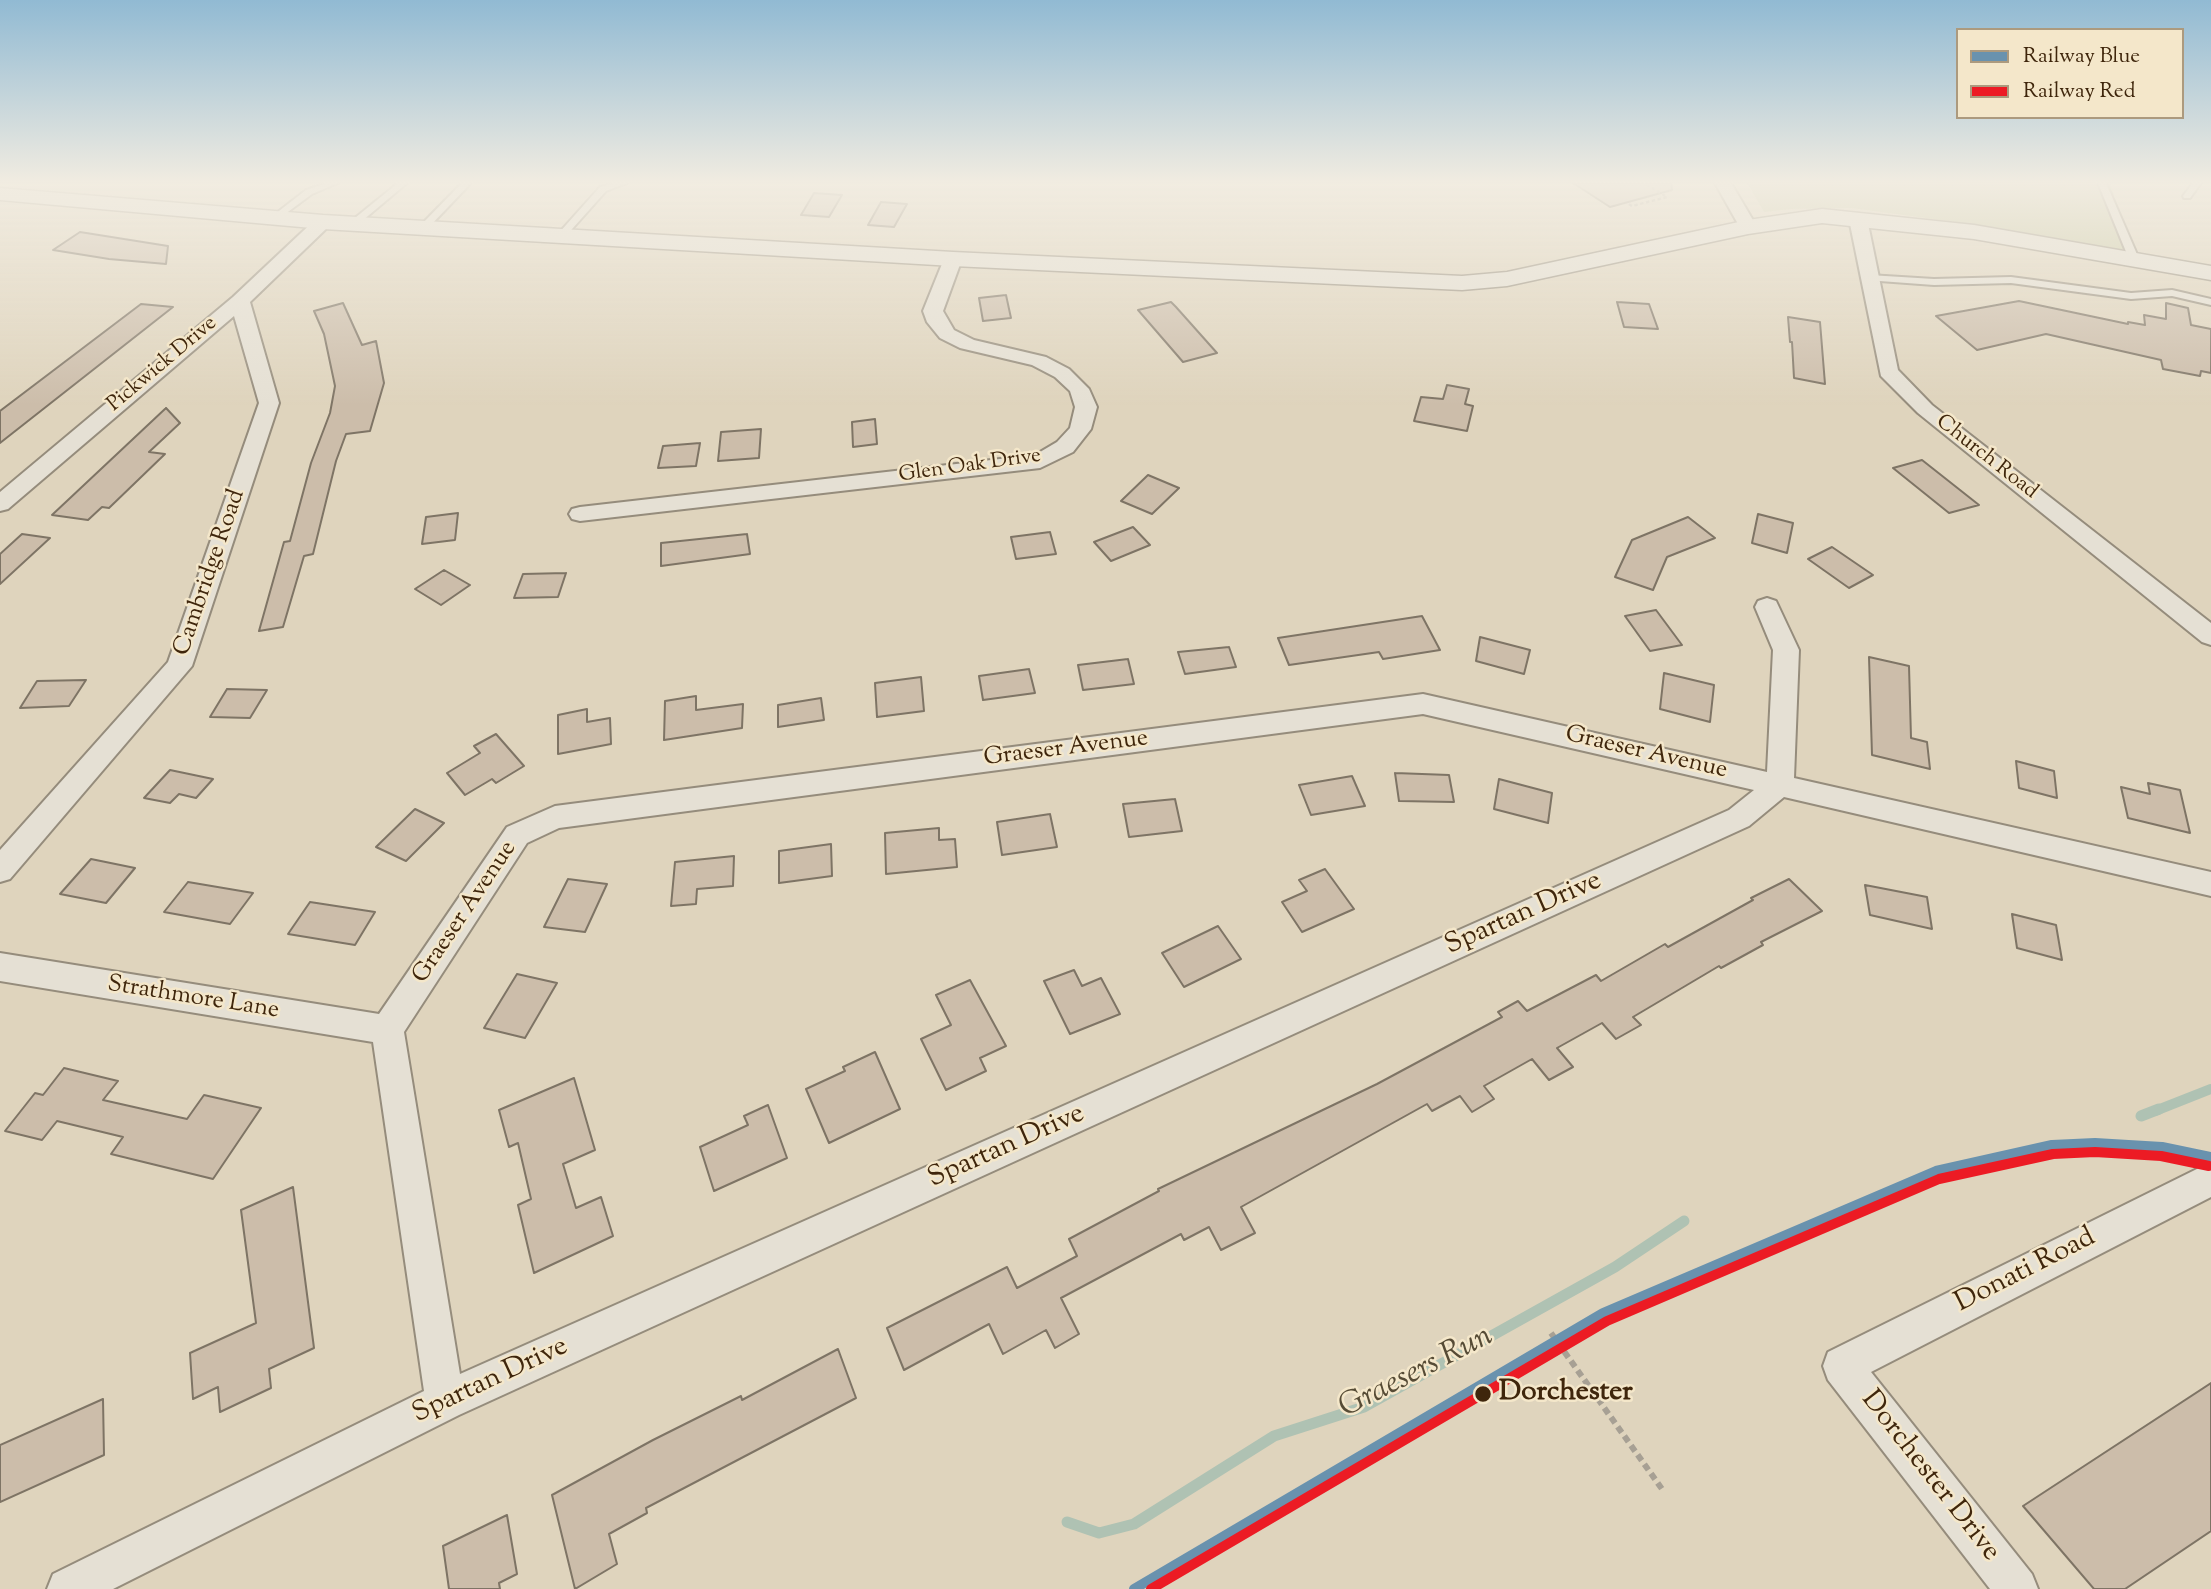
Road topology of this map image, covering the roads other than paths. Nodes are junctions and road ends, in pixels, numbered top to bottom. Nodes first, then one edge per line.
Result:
1 (286, 257) edge
2 (922, 257) edge
3 (1608, 257) edge
4 (1865, 257) edge
5 (2123, 257) edge
6 (953, 259) junction
7 (2134, 259) joint
8 (2211, 273) edge
9 (1869, 278) junction
10 (240, 301) junction
11 (2211, 302) edge
12 (0, 504) edge
13 (580, 514) dead end
14 (1767, 607) dead end
15 (2211, 636) edge
16 (1780, 785) junction
17 (0, 870) edge
18 (2211, 884) edge
19 (0, 967) edge
20 (387, 1030) junction
21 (2211, 1179) edge
22 (1842, 1366) joint
23 (445, 1401) junction
24 (68, 1589) edge
25 (2017, 1589) edge

1 - 10 street, Pickwick Drive
2 - 6 street
3 - 6 street
4 - 9 street, Church Road
5 - 7 street
6 - 13 street, Glen Oak Drive
7 - 8 street
9 - 11 lane
9 - 15 street, Church Road
10 - 12 street, Pickwick Drive
10 - 17 street, Cambridge Road
14 - 16 street
16 - 18 street, Graeser Avenue
16 - 20 street, Graeser Avenue
16 - 23 street, Spartan Drive
19 - 20 street, Strathmore Lane
20 - 23 street
21 - 22 street, Donati Road
22 - 25 street, Dorchester Drive
23 - 24 street, Spartan Drive

